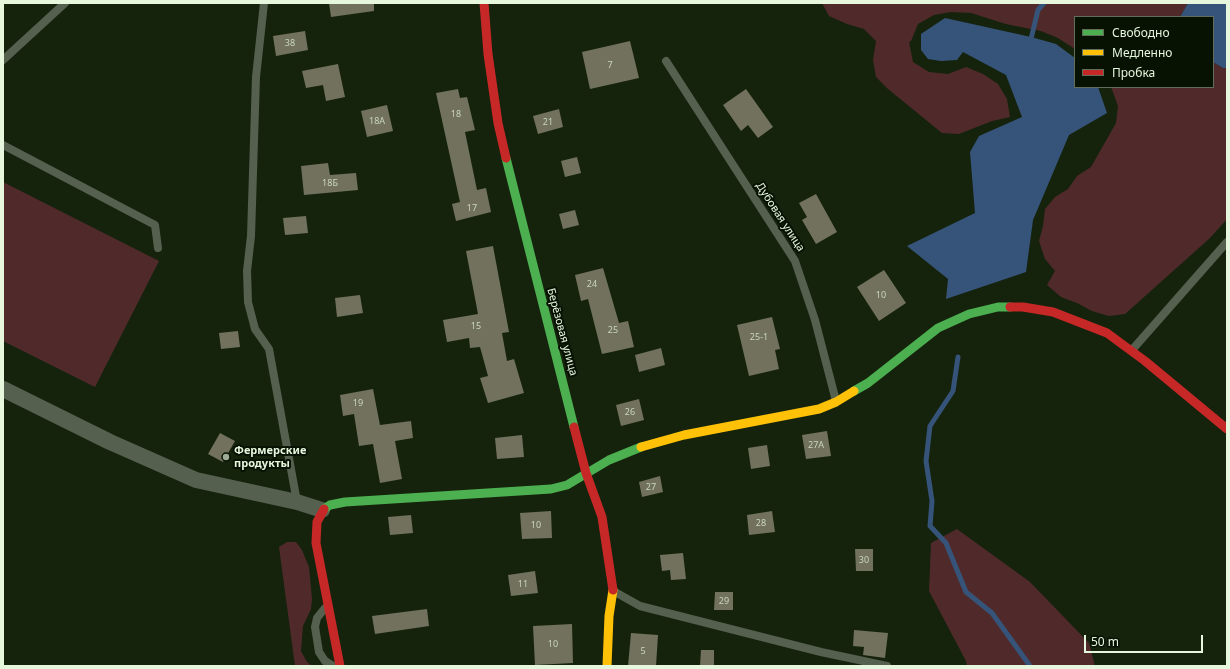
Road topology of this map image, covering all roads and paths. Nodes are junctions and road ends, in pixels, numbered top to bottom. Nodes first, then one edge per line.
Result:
1 (65, 3) edge
2 (264, 3) edge
3 (484, 3) edge
4 (3, 60) edge
5 (666, 61) dead end
6 (3, 145) edge
7 (1227, 242) edge
8 (158, 248) dead end
9 (1132, 351) junction
10 (3, 389) edge
11 (836, 402) junction
12 (1227, 429) edge
13 (586, 473) junction
14 (297, 502) junction
15 (322, 510) junction
16 (613, 590) junction
17 (328, 604) junction
18 (333, 666) edge
19 (340, 666) edge
20 (607, 666) edge
21 (887, 666) edge

1 - 4 lane
2 - 14 lane
3 - 13 street, Берёзовая улица
5 - 11 lane, Дубовая улица
6 - 8 lane
7 - 9 lane
9 - 11 street
9 - 12 street
10 - 14 street
11 - 13 street
13 - 15 street
13 - 16 street, Берёзовая улица
14 - 15 street
15 - 17 street
16 - 20 street, Берёзовая улица
16 - 21 lane
17 - 18 lane
17 - 19 street

